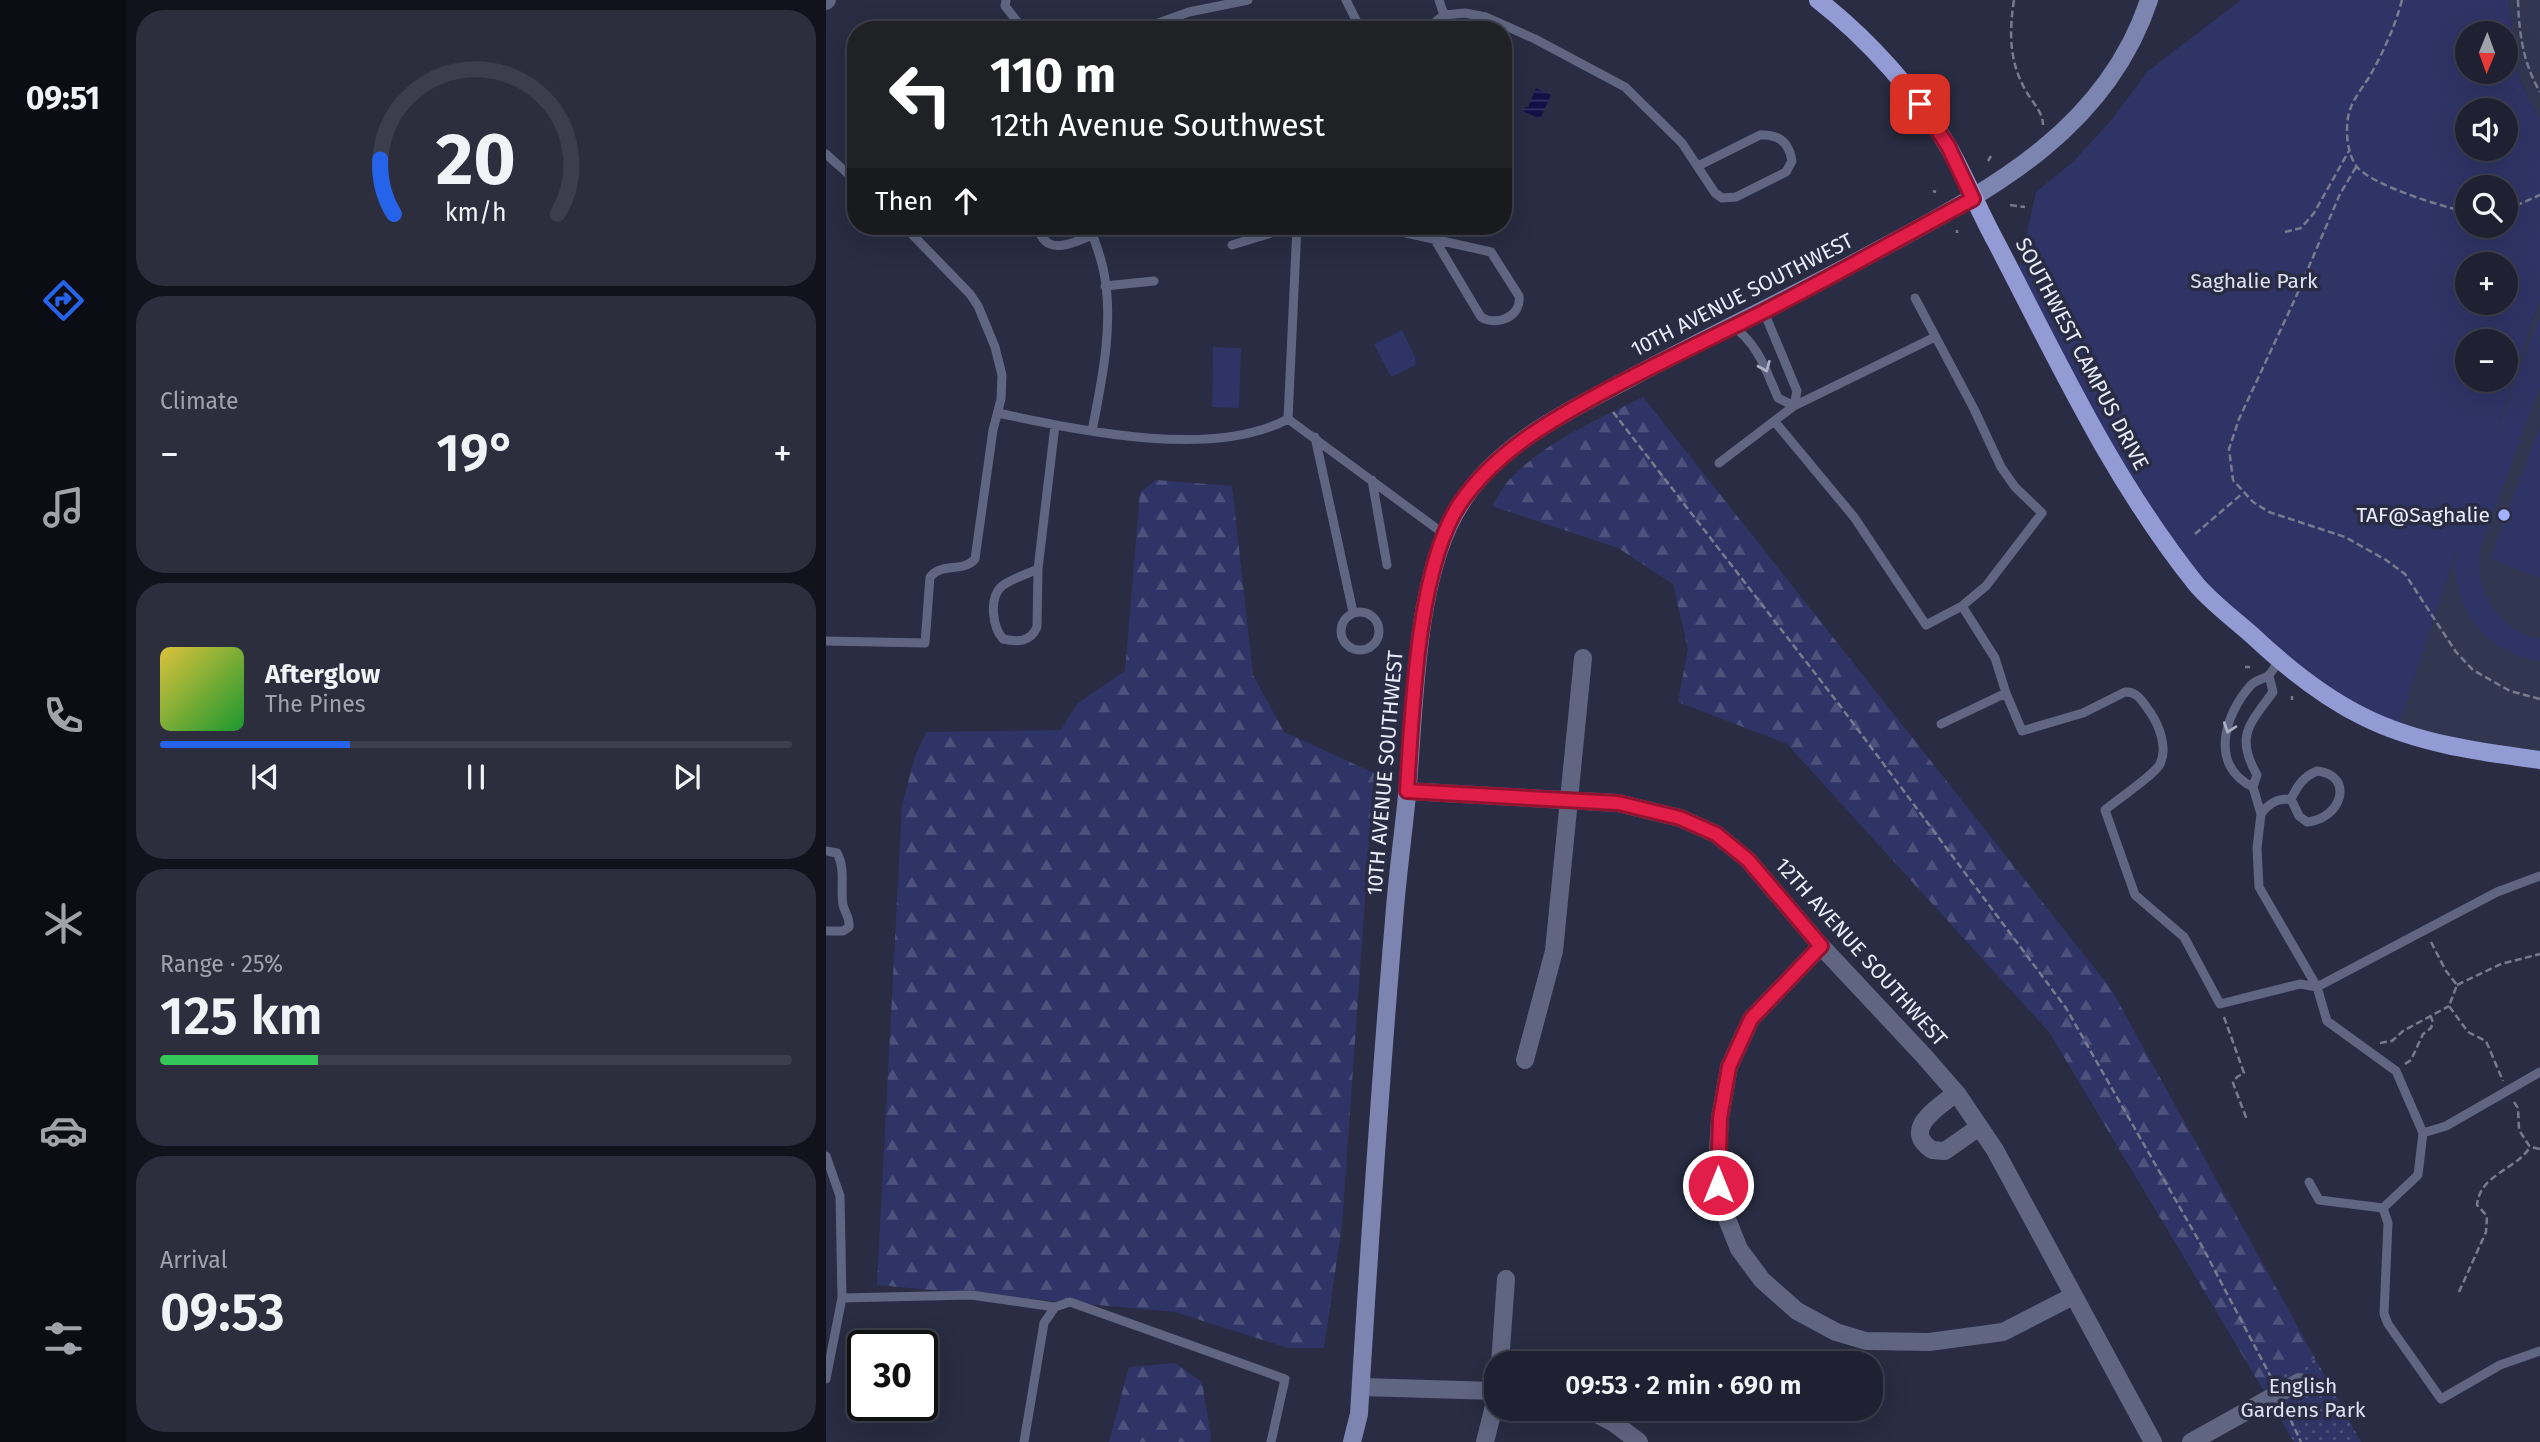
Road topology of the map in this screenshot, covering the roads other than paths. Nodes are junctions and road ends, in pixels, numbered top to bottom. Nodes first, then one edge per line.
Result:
1 (1006, 0) edge
2 (1221, 0) edge
3 (1248, 0) edge
4 (1346, 0) edge
5 (1818, 0) edge
6 (2149, 0) edge
7 (1441, 1) edge
8 (1235, 4) junction
9 (1444, 15) junction
10 (1017, 21) edge
11 (1164, 21) edge
12 (1356, 21) edge
13 (1437, 21) edge
14 (1495, 21) edge
15 (1512, 29) edge
16 (826, 154) edge
17 (1698, 166) junction
18 (847, 173) edge
19 (1973, 199) junction
20 (913, 235) edge
21 (1041, 235) edge
22 (1083, 235) edge
23 (1092, 235) edge
24 (1266, 235) edge
25 (1296, 235) edge
26 (1414, 235) edge
27 (1435, 240) junction
28 (1232, 245) dead end
29 (1154, 281) dead end
30 (1105, 286) junction
31 (1915, 298) dead end
32 (1764, 312) junction
33 (1733, 326) junction
34 (1936, 337) junction
35 (1794, 406) junction
36 (998, 413) junction
37 (1288, 419) junction
38 (1775, 422) junction
39 (1055, 425) junction
40 (1092, 431) junction
41 (1315, 437) junction
42 (1719, 463) dead end
43 (1372, 480) junction
44 (1444, 534) junction
45 (1387, 565) dead end
46 (1038, 569) junction
47 (1962, 606) junction
48 (1353, 612) junction
49 (826, 641) edge
50 (1583, 658) dead end
51 (2279, 660) junction
52 (2269, 676) junction
53 (2006, 693) junction
54 (1941, 724) dead end
55 (2540, 760) edge
56 (2253, 787) junction
57 (1407, 791) junction
58 (2291, 799) junction
59 (1568, 800) junction
60 (2261, 814) junction
61 (826, 851) edge
62 (2540, 876) edge
63 (826, 932) edge
64 (1821, 946) junction
65 (2317, 987) junction
66 (1525, 1060) dead end
67 (2540, 1072) edge
68 (1956, 1093) junction
69 (1979, 1127) junction
70 (2423, 1133) junction
71 (826, 1156) edge
72 (2309, 1182) dead end
73 (2383, 1208) junction
74 (1506, 1279) dead end
75 (2073, 1296) junction
76 (842, 1298) junction
77 (1055, 1307) junction
78 (1501, 1351) edge
79 (2540, 1351) edge
80 (826, 1379) edge
81 (2299, 1382) dead end
82 (1361, 1387) junction
83 (1484, 1391) edge
84 (1490, 1421) edge
85 (1611, 1421) edge
86 (1024, 1442) edge
87 (1271, 1442) edge
88 (1352, 1442) edge
89 (1485, 1442) edge
90 (1639, 1442) edge
91 (2153, 1442) edge
92 (2191, 1442) edge

1 - 10 lane
2 - 8 lane
3 - 8 lane
4 - 12 lane
5 - 19 main road, SOUTHWEST CAMPUS DRIVE
6 - 19 street
7 - 9 lane
8 - 11 lane
9 - 13 lane
9 - 14 lane
15 - 17 lane
16 - 18 lane
17 - 17 lane
19 - 32 street, 10TH AVENUE SOUTHWEST
19 - 51 main road, SOUTHWEST CAMPUS DRIVE
20 - 36 lane
21 - 22 lane
23 - 30 lane
24 - 28 lane
25 - 37 lane
26 - 27 lane
27 - 27 lane
29 - 30 lane
30 - 40 lane
31 - 34 lane
32 - 33 street, 10TH AVENUE SOUTHWEST
32 - 35 lane
33 -> 35 lane
33 - 44 street, 10TH AVENUE SOUTHWEST
34 - 35 lane
34 - 47 lane
35 - 38 lane
36 - 39 lane
36 - 49 lane
37 - 40 lane
37 - 41 lane
38 - 42 lane
38 - 47 lane
39 - 40 lane
39 - 46 lane
41 - 43 lane
41 - 48 lane
43 - 44 lane
43 - 45 lane
44 - 57 street, 10TH AVENUE SOUTHWEST
46 - 46 lane
47 - 53 lane
48 - 48 lane
50 - 59 street
51 - 52 lane
51 - 55 main road, SOUTHWEST CAMPUS DRIVE
52 - 56 lane
52 -> 56 lane
53 - 54 lane
53 - 65 lane
56 - 60 lane
57 - 59 street, 12TH AVENUE SOUTHWEST
57 - 82 street, 10TH AVENUE SOUTHWEST
58 - 58 lane
58 - 60 lane
59 - 64 street, 12TH AVENUE SOUTHWEST
59 - 66 street
60 - 65 lane
61 - 63 lane
62 - 65 lane
64 - 68 street, 12TH AVENUE SOUTHWEST
64 - 75 street
65 - 70 lane
67 - 70 lane
68 - 69 street, 12TH AVENUE SOUTHWEST
68 - 69 street
69 - 75 street, 12TH AVENUE SOUTHWEST
70 - 73 lane
71 - 76 lane
72 - 73 lane
73 - 79 lane
74 - 78 street
75 - 91 street, 12TH AVENUE SOUTHWEST
76 - 77 lane
76 - 80 lane
77 - 86 lane
77 - 87 lane
81 - 92 street
82 - 83 street
82 - 88 street, 10TH AVENUE SOUTHWEST
84 - 89 street
85 - 90 street

